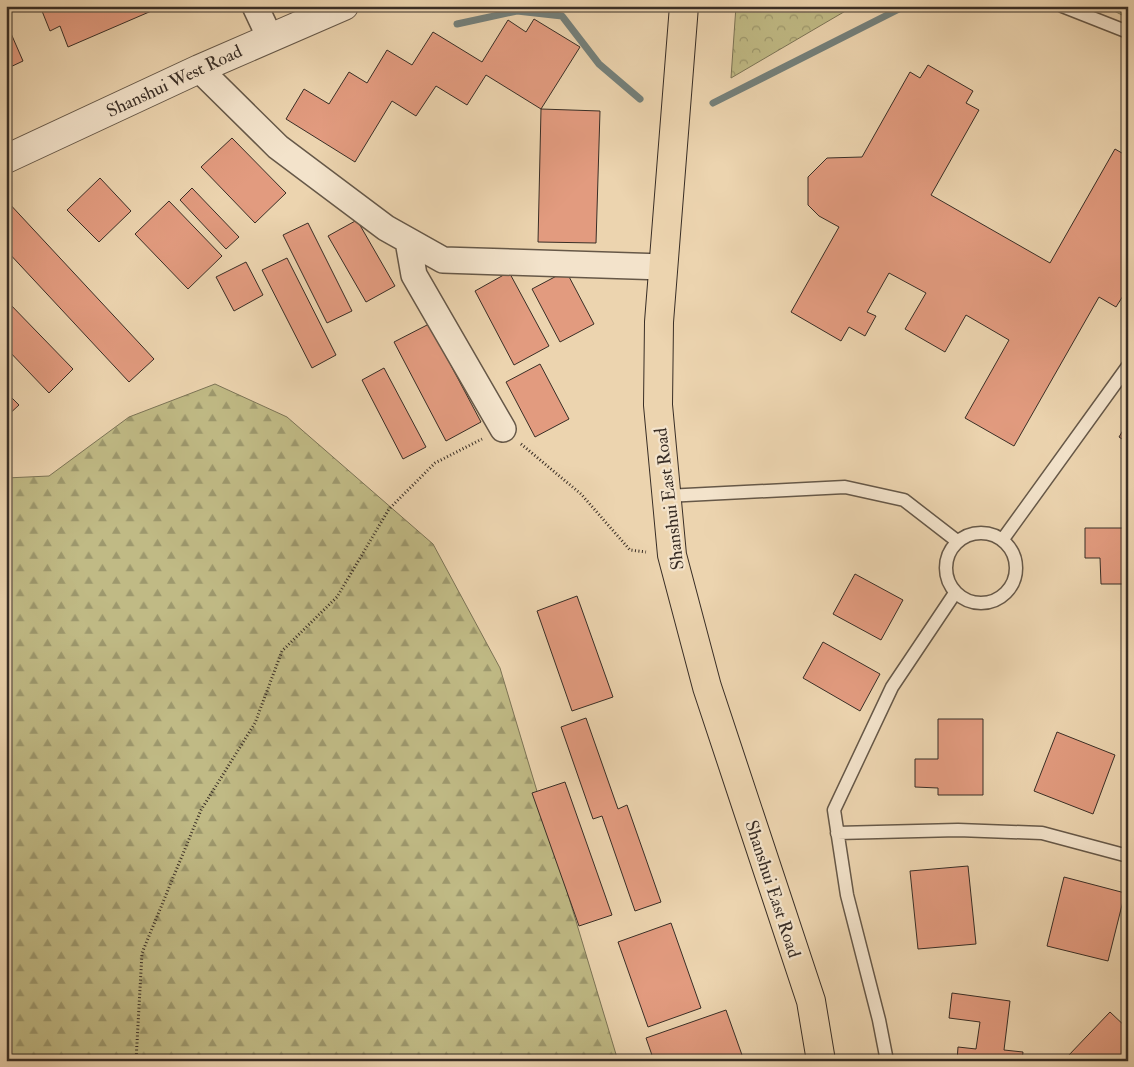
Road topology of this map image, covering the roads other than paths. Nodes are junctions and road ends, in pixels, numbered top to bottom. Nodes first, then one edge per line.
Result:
1 (255, 6) edge
2 (344, 6) edge
3 (684, 6) edge
4 (1062, 6) edge
5 (1128, 32) edge
6 (270, 38) junction
7 (199, 69) junction
8 (6, 159) edge
9 (408, 241) junction
10 (664, 267) junction
11 (1128, 366) edge
12 (503, 429) road end
13 (666, 496) junction
14 (1002, 539) junction
15 (957, 541) junction
16 (955, 593) junction
17 (837, 833) junction
18 (1128, 856) edge
19 (821, 1061) edge
20 (887, 1061) edge

1 - 6 street
2 - 6 street, Shanshui West Road
3 - 10 highway, Shanshui East Road
4 - 5 lane
6 - 7 street, Shanshui West Road
7 - 8 street, Shanshui West Road
7 - 9 street
9 - 10 street
9 - 12 street
10 - 13 highway, Shanshui East Road
11 - 14 lane
13 - 15 lane
13 - 19 highway, Shanshui East Road
14 - 15 lane
14 - 16 lane
15 - 16 lane
16 - 17 lane
17 - 18 lane
17 - 20 lane

